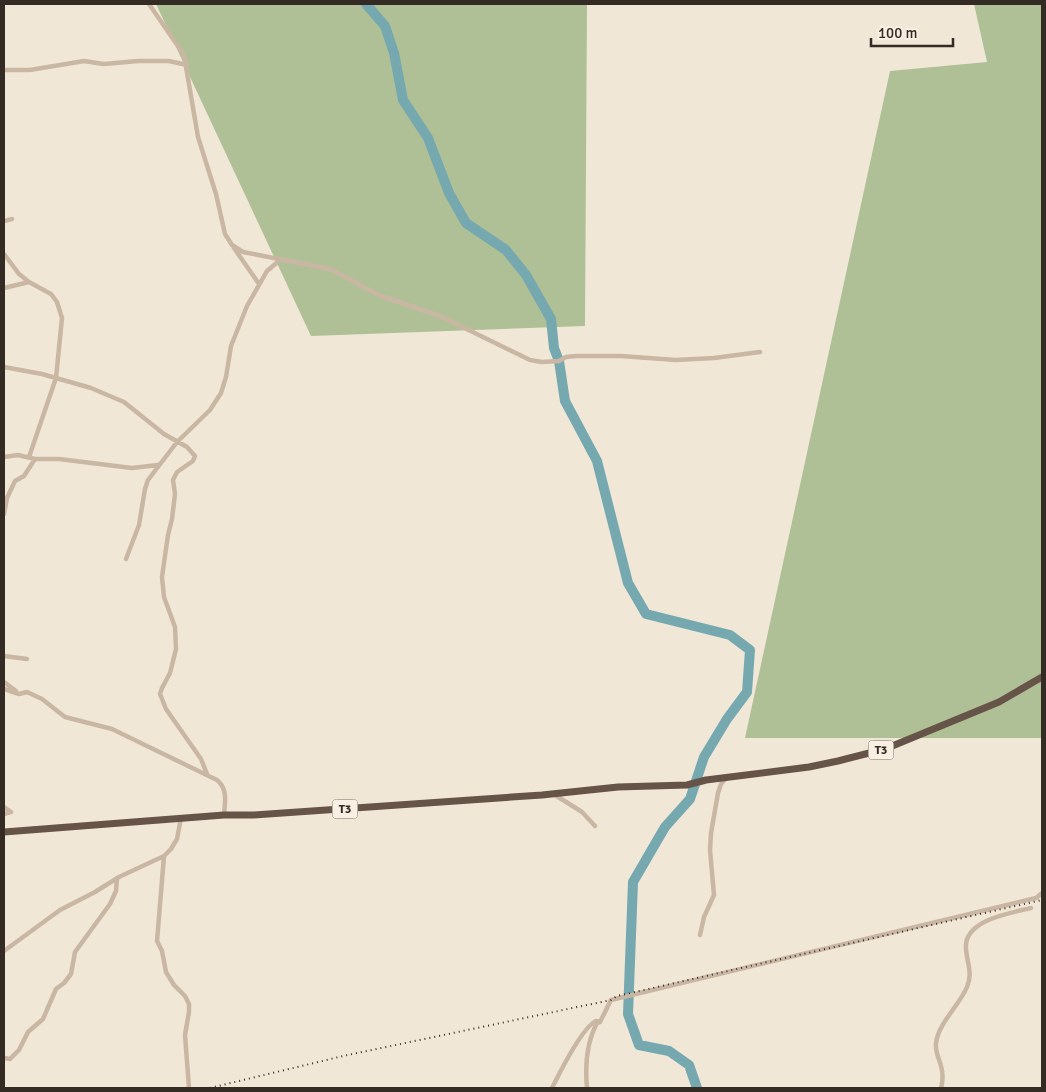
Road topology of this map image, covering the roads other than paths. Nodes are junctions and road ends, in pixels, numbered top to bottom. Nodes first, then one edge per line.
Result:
1 (149, 4) edge
2 (187, 65) junction
3 (4, 70) edge
4 (12, 219) dead end
5 (4, 221) edge
6 (232, 245) junction
7 (4, 254) edge
8 (280, 260) junction
9 (28, 282) junction
10 (259, 284) junction
11 (4, 288) edge
12 (760, 352) dead end
13 (4, 366) edge
14 (56, 378) junction
15 (177, 442) junction
16 (4, 457) edge
17 (29, 457) junction
18 (34, 459) junction
19 (159, 465) junction
20 (4, 514) edge
21 (126, 559) dead end
22 (4, 656) edge
23 (27, 660) dead end
24 (1042, 677) edge
25 (4, 682) edge
26 (4, 689) edge
27 (19, 694) junction
28 (207, 774) junction
29 (726, 778) junction
30 (547, 794) junction
31 (4, 807) edge
32 (4, 814) edge
33 (224, 815) junction
34 (181, 818) junction
35 (594, 826) dead end
36 (4, 832) edge
37 (164, 856) junction
38 (117, 878) junction
39 (1042, 893) edge
40 (1031, 908) dead end
41 (700, 935) dead end
42 (4, 951) edge
43 (600, 1022) junction
44 (4, 1058) edge
45 (189, 1088) edge
46 (552, 1088) edge
47 (587, 1088) edge
48 (941, 1088) edge

1 - 2 street
2 - 3 street
2 - 6 street
4 - 5 street
6 - 8 street
6 - 10 street
7 - 9 street
8 - 10 street
8 - 12 street
9 - 11 street
9 - 14 street
10 - 15 street
13 - 14 street
14 - 15 street
14 - 17 street
15 - 19 street
15 - 28 street
16 - 17 street
17 - 18 street
18 - 19 street
18 - 20 street
19 - 21 street
22 - 23 street
24 - 29 highway, T3
25 - 27 street
26 - 27 street
27 - 28 street
28 - 33 street
29 - 30 highway, T3
29 - 41 street
30 - 33 highway, T3
30 - 35 street
31 - 32 street
33 - 34 highway, T3
34 - 36 highway, T3
34 - 37 street
37 - 38 street
37 - 45 street
38 - 42 street
38 - 44 street
39 - 43 street
40 - 48 street
43 - 46 street
43 - 47 street

